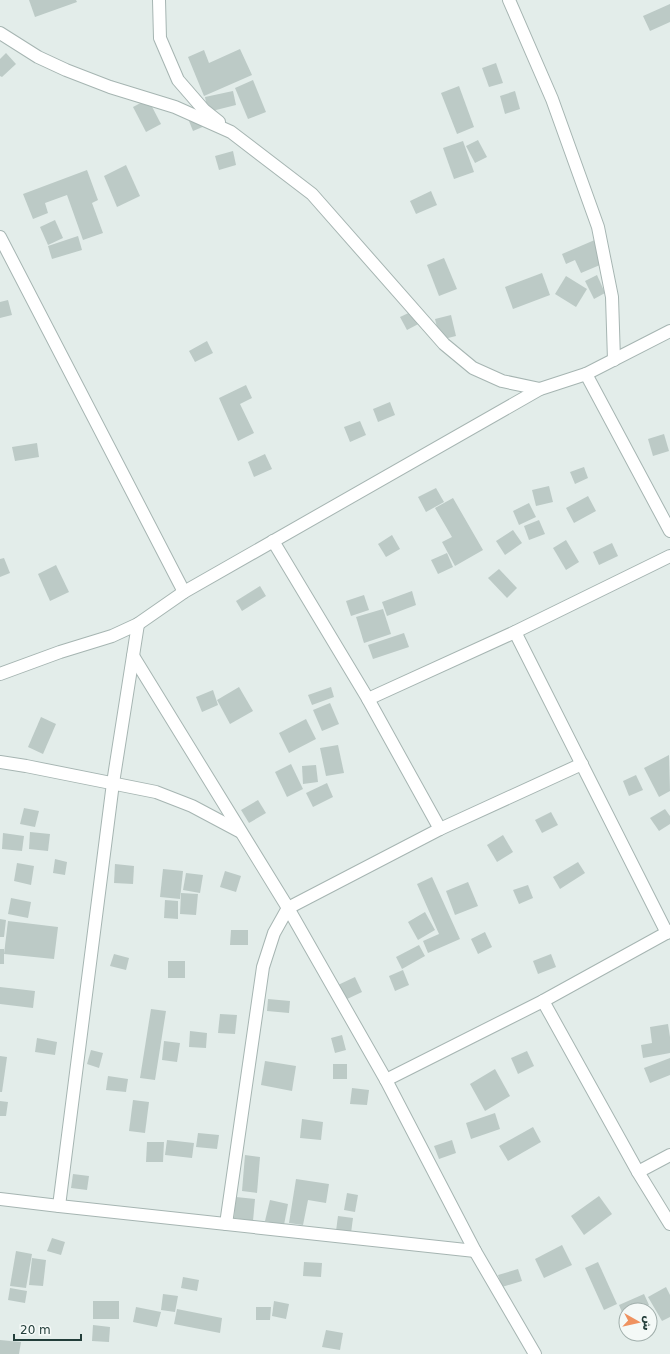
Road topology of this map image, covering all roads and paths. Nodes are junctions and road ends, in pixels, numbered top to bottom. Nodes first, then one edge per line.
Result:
1 (159, 0) edge
2 (509, 0) edge
3 (0, 34) edge
4 (231, 132) junction
5 (0, 239) edge
6 (670, 331) edge
7 (614, 360) junction
8 (586, 374) junction
9 (540, 389) junction
10 (670, 531) edge
11 (273, 541) junction
12 (670, 556) edge
13 (184, 592) junction
14 (138, 624) junction
15 (515, 632) junction
16 (133, 656) junction
17 (1, 672) edge
18 (368, 699) junction
19 (0, 762) edge
20 (582, 764) junction
21 (113, 783) junction
22 (440, 829) junction
23 (240, 831) junction
24 (288, 908) junction
25 (668, 932) edge
26 (543, 1001) junction
27 (386, 1080) junction
28 (670, 1156) edge
29 (638, 1172) junction
30 (0, 1199) edge
31 (60, 1206) junction
32 (226, 1224) junction
33 (670, 1224) edge
34 (475, 1251) junction
35 (535, 1354) edge

1 - 4 street
2 - 7 street
3 - 4 street
4 - 9 street
5 - 13 street
6 - 7 street
7 - 8 street
8 - 9 street
8 - 10 street
9 - 11 street
11 - 13 street
11 - 18 street
12 - 15 street
13 - 14 street
14 - 16 street
14 - 17 street
15 - 18 street
15 - 20 street
16 - 21 street
16 - 23 street
18 - 22 street
19 - 21 street
20 - 22 street
20 - 25 street
21 - 23 street
21 - 31 street
22 - 24 street
23 - 24 street
24 - 27 street
24 - 32 street
25 - 26 street
26 - 27 street
26 - 29 street
27 - 34 street
28 - 29 street
29 - 33 street
30 - 31 street
31 - 32 street
32 - 34 street
34 - 35 street

